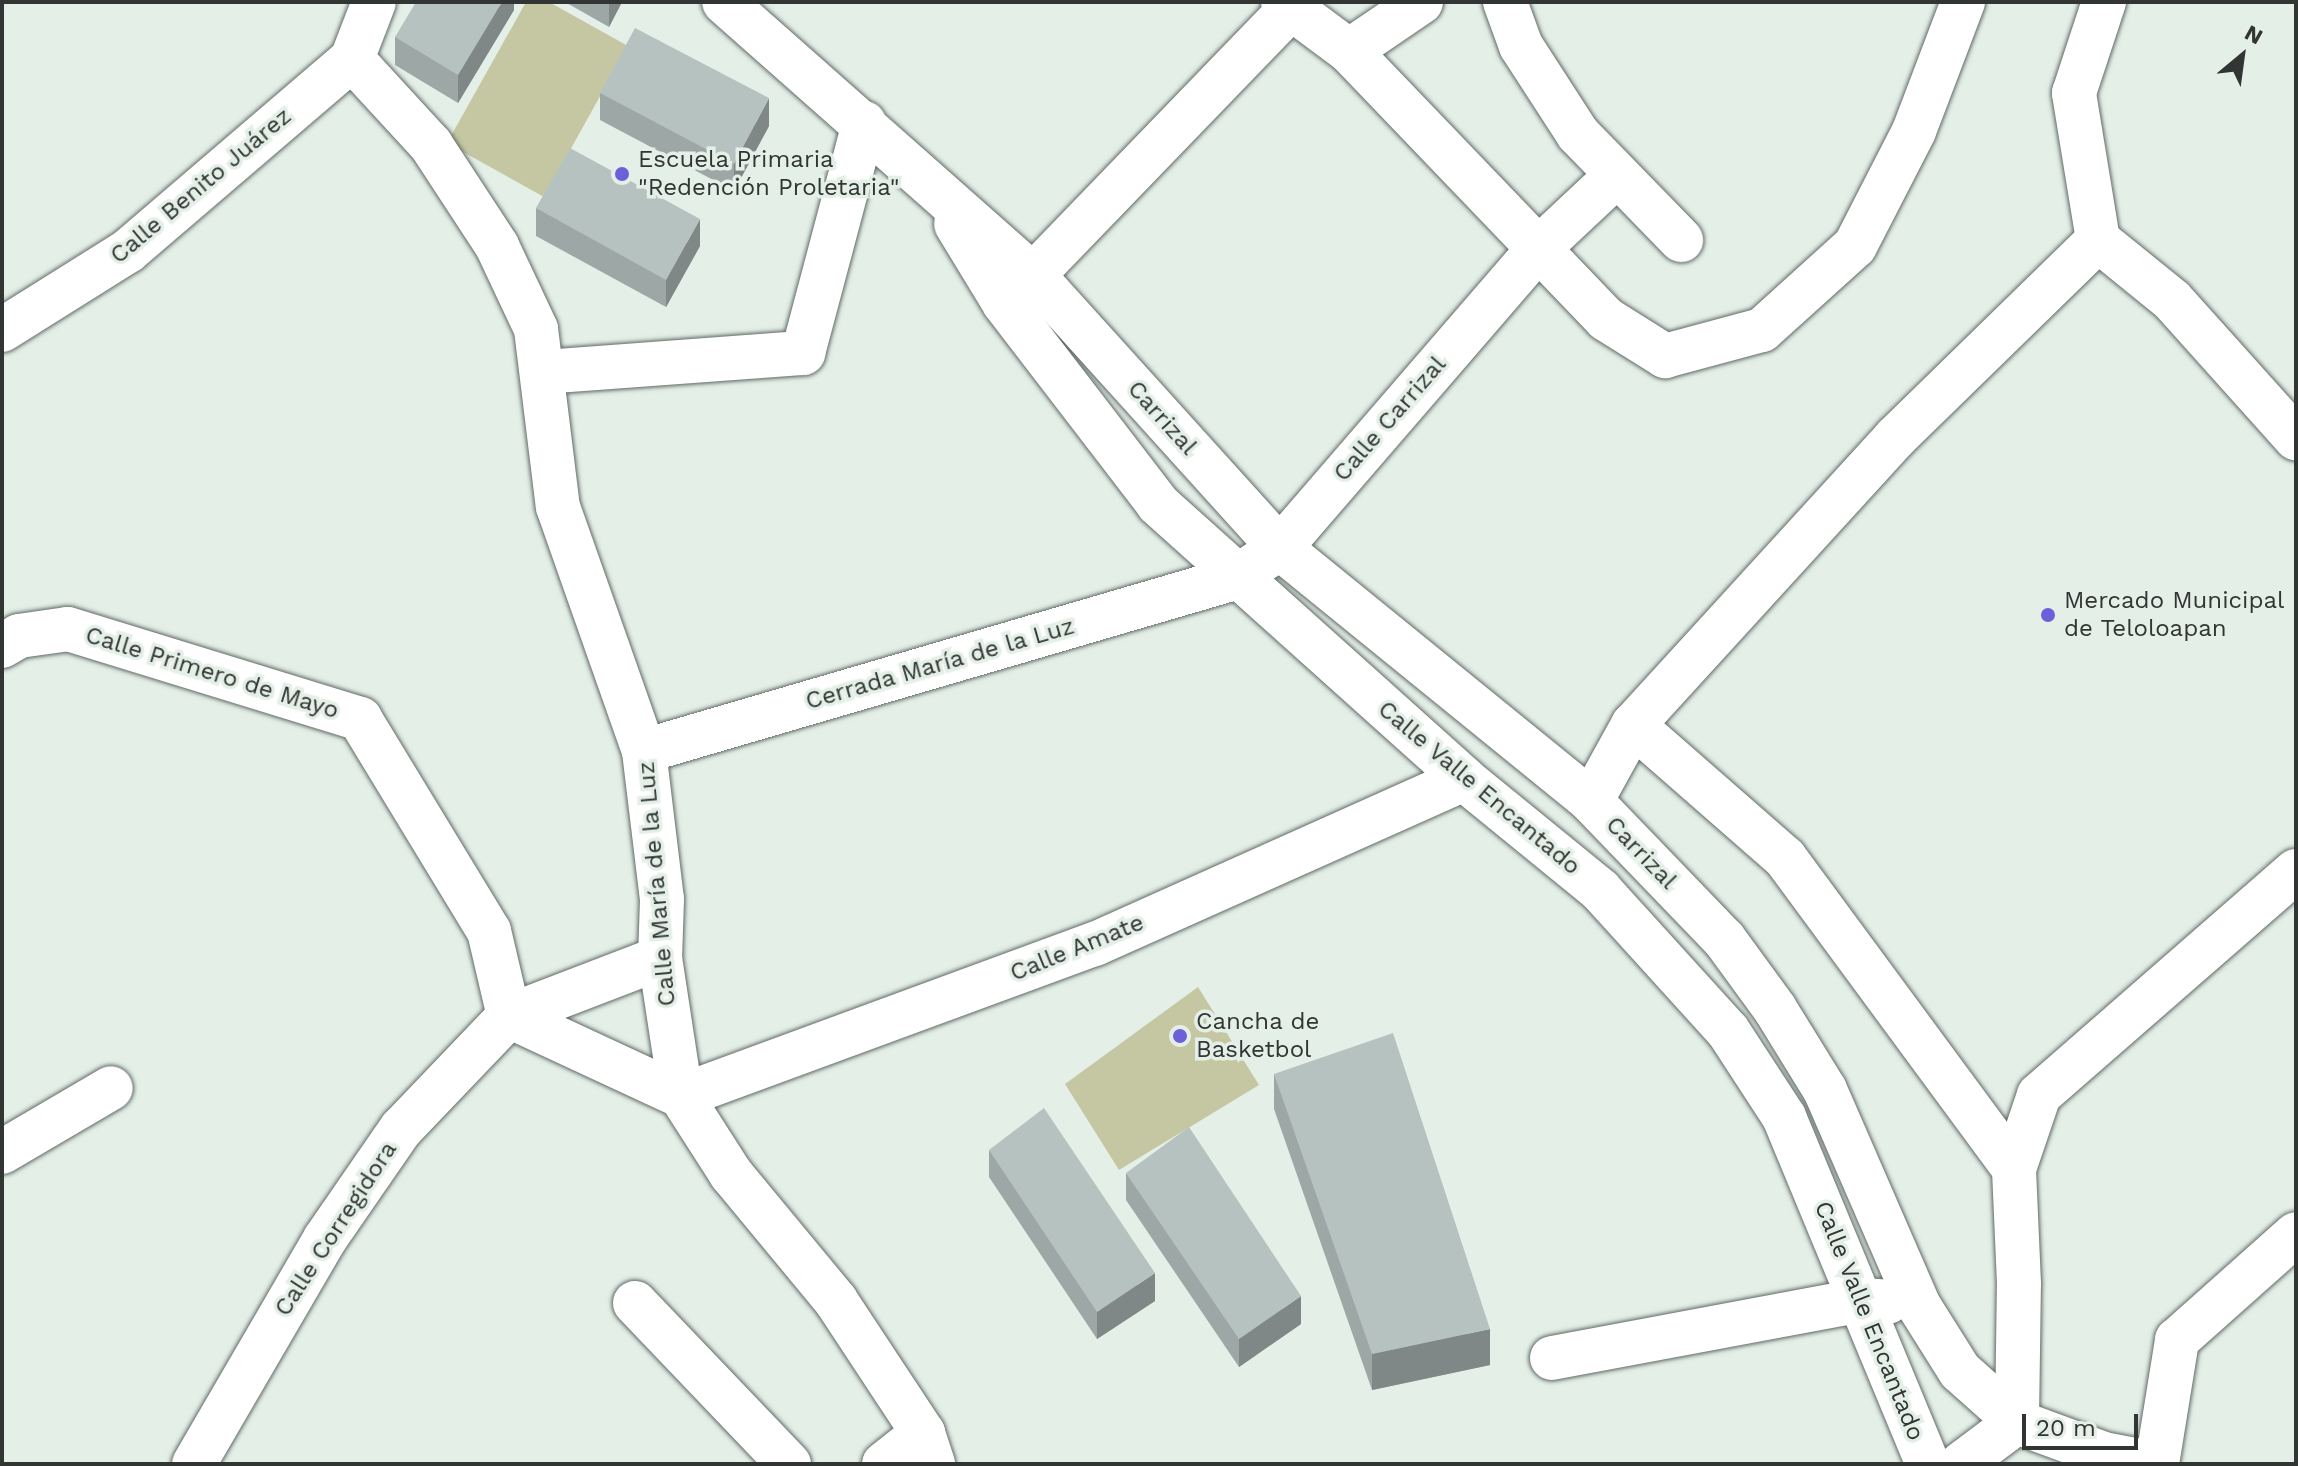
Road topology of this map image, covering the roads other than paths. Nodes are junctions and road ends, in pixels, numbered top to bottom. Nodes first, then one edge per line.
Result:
1 (374, 2) edge
2 (724, 2) edge
3 (1421, 2) edge
4 (1505, 2) edge
5 (1963, 2) edge
6 (2104, 2) edge
7 (1288, 5) edge
8 (1349, 51) junction
9 (352, 59) junction
10 (864, 123) junction
11 (1617, 175) junction
12 (1681, 240) dead end
13 (2098, 240) junction
14 (1536, 251) junction
15 (1019, 290) junction
16 (2, 330) edge
17 (543, 372) junction
18 (2296, 438) edge
19 (1280, 548) junction
20 (1235, 578) junction
21 (2, 646) edge
22 (1633, 725) junction
23 (644, 751) junction
24 (1464, 779) junction
25 (1591, 801) junction
26 (2296, 871) edge
27 (660, 958) junction
28 (509, 1016) junction
29 (111, 1088) dead end
30 (681, 1096) junction
31 (2, 1152) edge
32 (2014, 1169) junction
33 (2296, 1234) edge
34 (1862, 1300) junction
35 (635, 1303) dead end
36 (1919, 1306) junction
37 (1552, 1358) dead end
38 (2017, 1422) junction
39 (928, 1448) edge
40 (194, 1464) edge
41 (789, 1464) edge
42 (884, 1464) edge
43 (1928, 1464) edge
44 (1961, 1464) edge
45 (2157, 1464) edge

1 - 9 street
2 - 10 street, Calle Valle Encantado
3 - 8 street
4 - 11 street
5 - 14 street
6 - 13 street
7 - 8 street
7 - 15 street
8 - 14 street
9 - 16 street, Calle Benito Juárez
9 - 17 street, Calle María de la Luz
10 - 15 street, Calle Valle Encantado
10 - 17 street
11 - 12 street
11 - 14 street, Calle Carrizal
13 - 18 street
13 - 22 street
14 - 19 street, Calle Carrizal
15 - 19 street, Carrizal
15 - 20 street, Calle Valle Encantado
17 - 23 street, Calle María de la Luz
19 - 20 street, Calle Carrizal
19 - 25 street, Carrizal
20 - 23 street, Cerrada María de la Luz
20 - 24 street, Calle Valle Encantado
21 - 28 street, Calle Primero de Mayo
22 - 25 street
22 - 32 street
23 - 27 street, Calle María de la Luz
24 - 30 street, Calle Amate
24 - 34 street, Calle Valle Encantado
25 - 36 street, Carrizal
26 - 32 street
27 - 28 street
27 - 30 street, Calle María de la Luz
28 - 30 street
28 - 40 street, Calle Corregidora
29 - 31 street
30 - 39 street, Calle María de la Luz
32 - 38 street
33 - 45 street
34 - 36 street
34 - 37 street
34 - 43 street, Calle Valle Encantado
35 - 41 street
36 - 38 street, Carrizal
38 - 44 street
38 - 45 street, Carrizal
39 - 42 street

